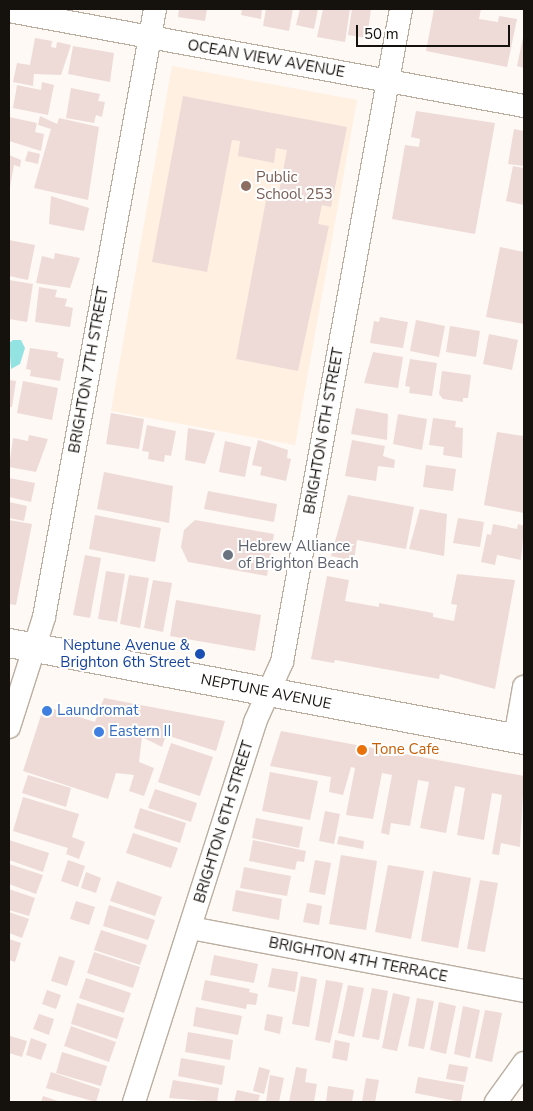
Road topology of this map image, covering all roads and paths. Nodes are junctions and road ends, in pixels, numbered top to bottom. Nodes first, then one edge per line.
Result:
1 (155, 9) edge
2 (401, 9) edge
3 (10, 16) edge
4 (150, 37) junction
5 (387, 81) junction
6 (524, 106) edge
7 (21, 646) edge
8 (524, 687) edge
9 (268, 692) junction
10 (9, 727) edge
11 (520, 739) edge
12 (191, 928) junction
13 (524, 991) edge
14 (524, 1063) edge
15 (134, 1102) edge
16 (496, 1102) edge

1 - 4 street, BRIGHTON 7TH STREET
2 - 5 street, BRIGHTON 6TH STREET
3 - 4 street, OCEAN VIEW AVENUE
4 - 5 street, OCEAN VIEW AVENUE
4 - 7 street, BRIGHTON 7TH STREET
5 - 6 street, OCEAN VIEW AVENUE
5 - 9 street, BRIGHTON 6TH STREET
7 - 9 main road, NEPTUNE AVENUE
7 - 10 street, BRIGHTON 7TH STREET
8 - 11 street
9 - 11 main road, NEPTUNE AVENUE
9 - 12 street, BRIGHTON 6TH STREET
12 - 13 street, BRIGHTON 4TH TERRACE
12 - 15 street, BRIGHTON 6TH STREET
14 - 16 street

